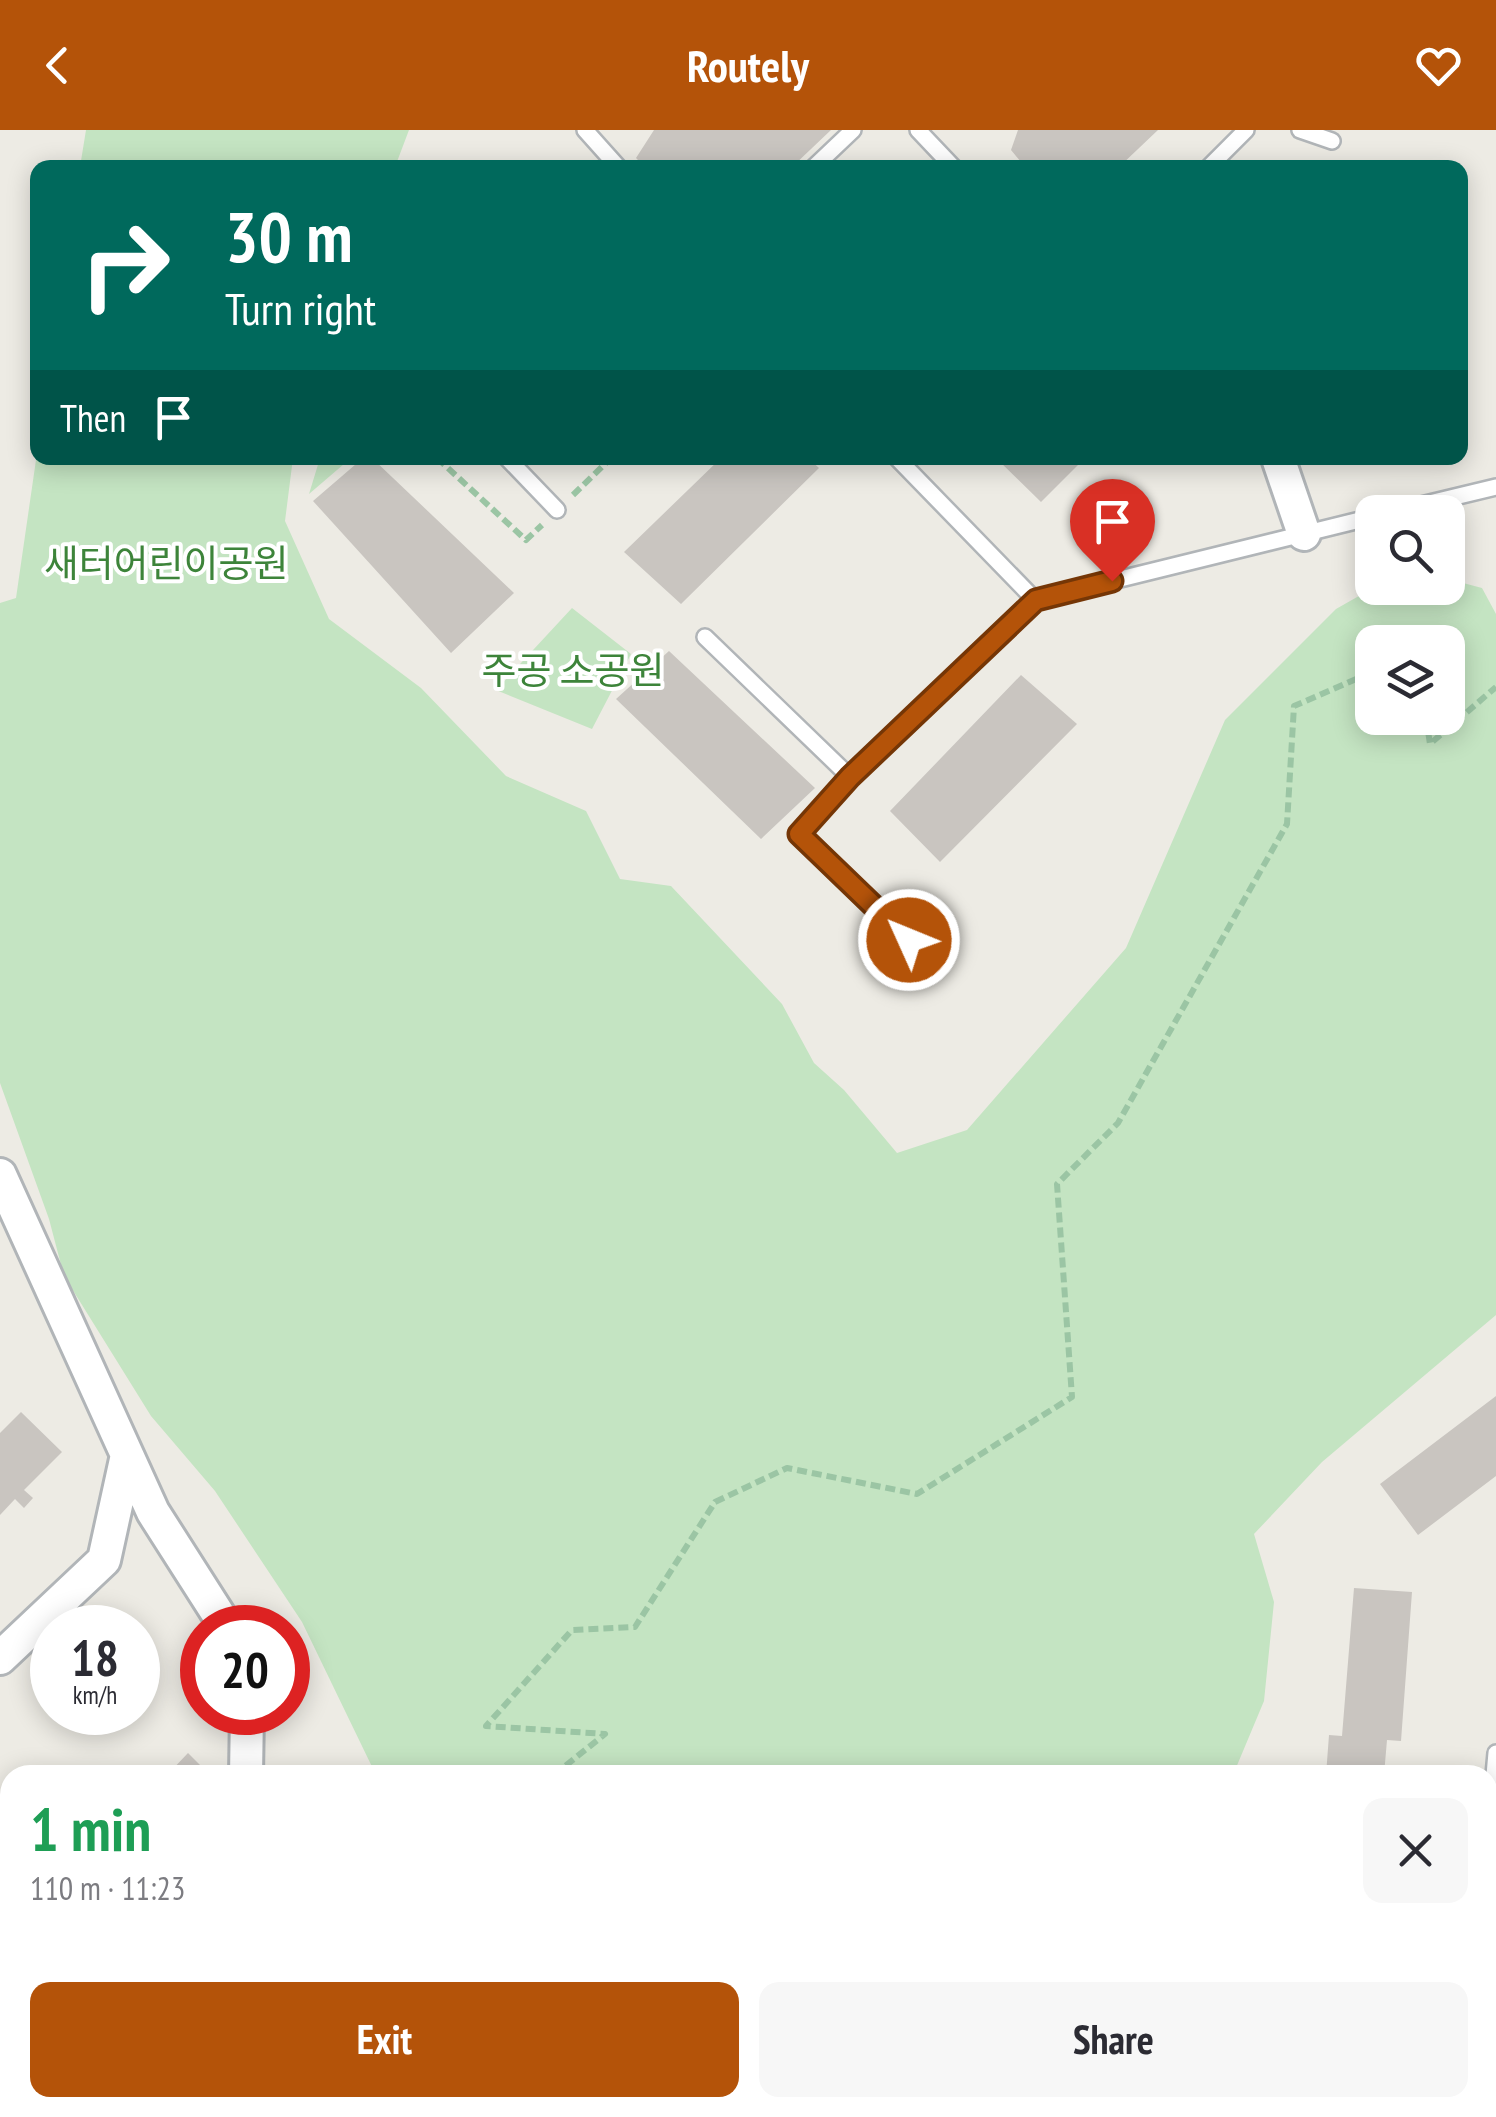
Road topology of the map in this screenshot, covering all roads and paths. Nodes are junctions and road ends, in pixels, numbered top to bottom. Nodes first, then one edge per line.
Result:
1 (585, 130) edge
2 (853, 130) edge
3 (918, 130) edge
4 (1246, 130) edge
5 (1300, 130) edge
6 (1332, 140) dead end
7 (612, 160) edge
8 (822, 160) edge
9 (946, 160) edge
10 (1216, 160) edge
11 (445, 465) edge
12 (513, 465) edge
13 (904, 465) edge
14 (1280, 465) edge
15 (1496, 487) edge
16 (1463, 495) edge
17 (557, 510) dead end
18 (1355, 521) edge
19 (1304, 534) junction
20 (526, 540) dead end
21 (1036, 600) junction
22 (705, 638) dead end
23 (1355, 679) edge
24 (1496, 687) edge
25 (1465, 714) edge
26 (850, 777) junction
27 (909, 940) dead end
28 (0, 1175) edge
29 (126, 1455) junction
30 (212, 1605) edge
31 (0, 1658) edge
32 (246, 1735) edge
33 (246, 1765) edge
34 (566, 1765) edge

1 - 7 lane
2 - 8 lane
3 - 9 lane
4 - 10 lane
5 - 6 lane
11 - 20 path
12 - 17 lane
13 - 21 lane
14 - 19 street
15 - 16 lane
18 - 19 lane
19 - 21 lane
21 - 26 lane
22 - 26 lane
23 - 34 path
24 - 25 path
26 - 27 lane
28 - 29 street
29 - 30 street
29 - 31 street
32 - 33 street

